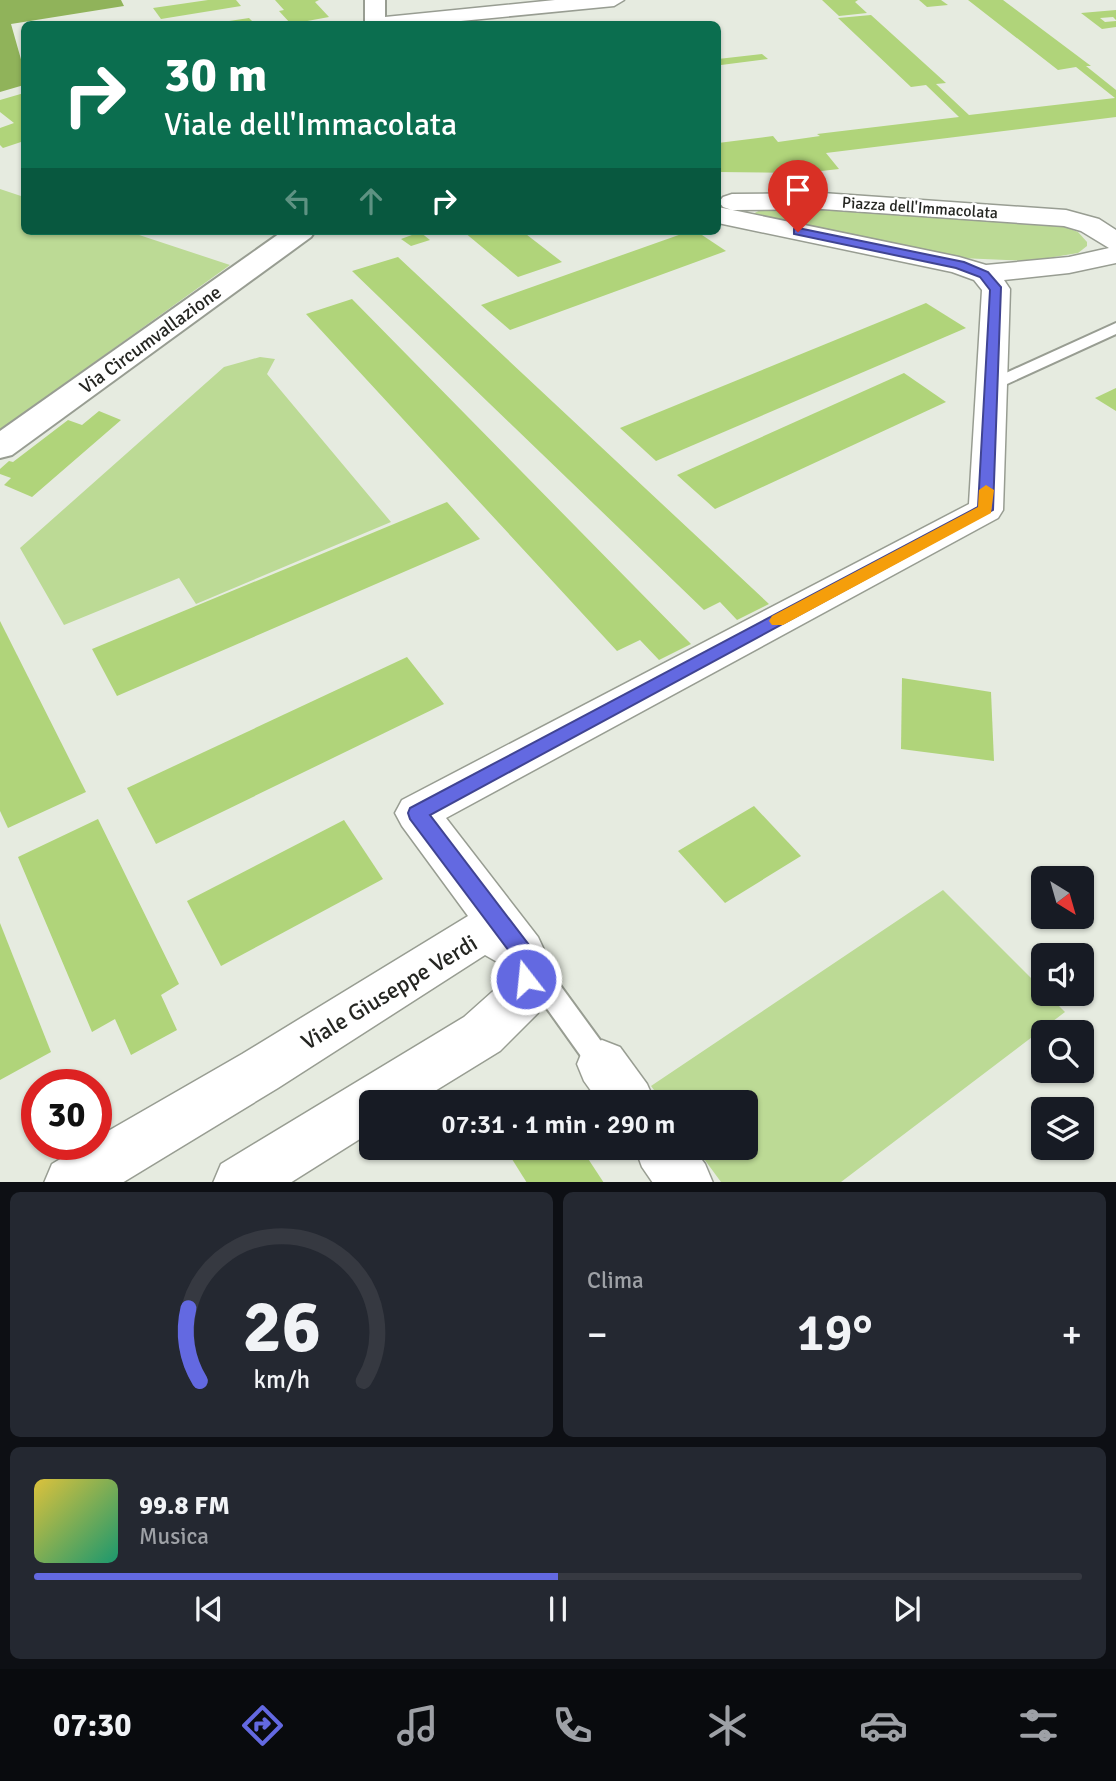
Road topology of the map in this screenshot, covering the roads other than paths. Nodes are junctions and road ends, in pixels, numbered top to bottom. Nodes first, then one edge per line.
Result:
1 (375, 0) edge
2 (614, 0) edge
3 (375, 21) edge
4 (405, 21) edge
5 (721, 203) edge
6 (721, 216) edge
7 (295, 235) edge
8 (1116, 242) edge
9 (1116, 255) edge
10 (984, 274) junction
11 (1116, 328) edge
12 (990, 386) junction
13 (0, 447) edge
14 (521, 951) junction
15 (616, 1083) edge
16 (670, 1160) edge
17 (71, 1182) edge
18 (240, 1182) edge
19 (686, 1182) edge

1 - 3 street
2 - 4 street
5 - 8 street, Piazza dell'Immacolata
6 - 10 street
7 - 13 street, Via Circumvallazione
9 - 10 street
10 - 12 street
11 - 12 lane
12 - 14 street
14 - 15 lane
14 - 17 street, Viale Giuseppe Verdi
14 - 18 street
16 - 19 street

